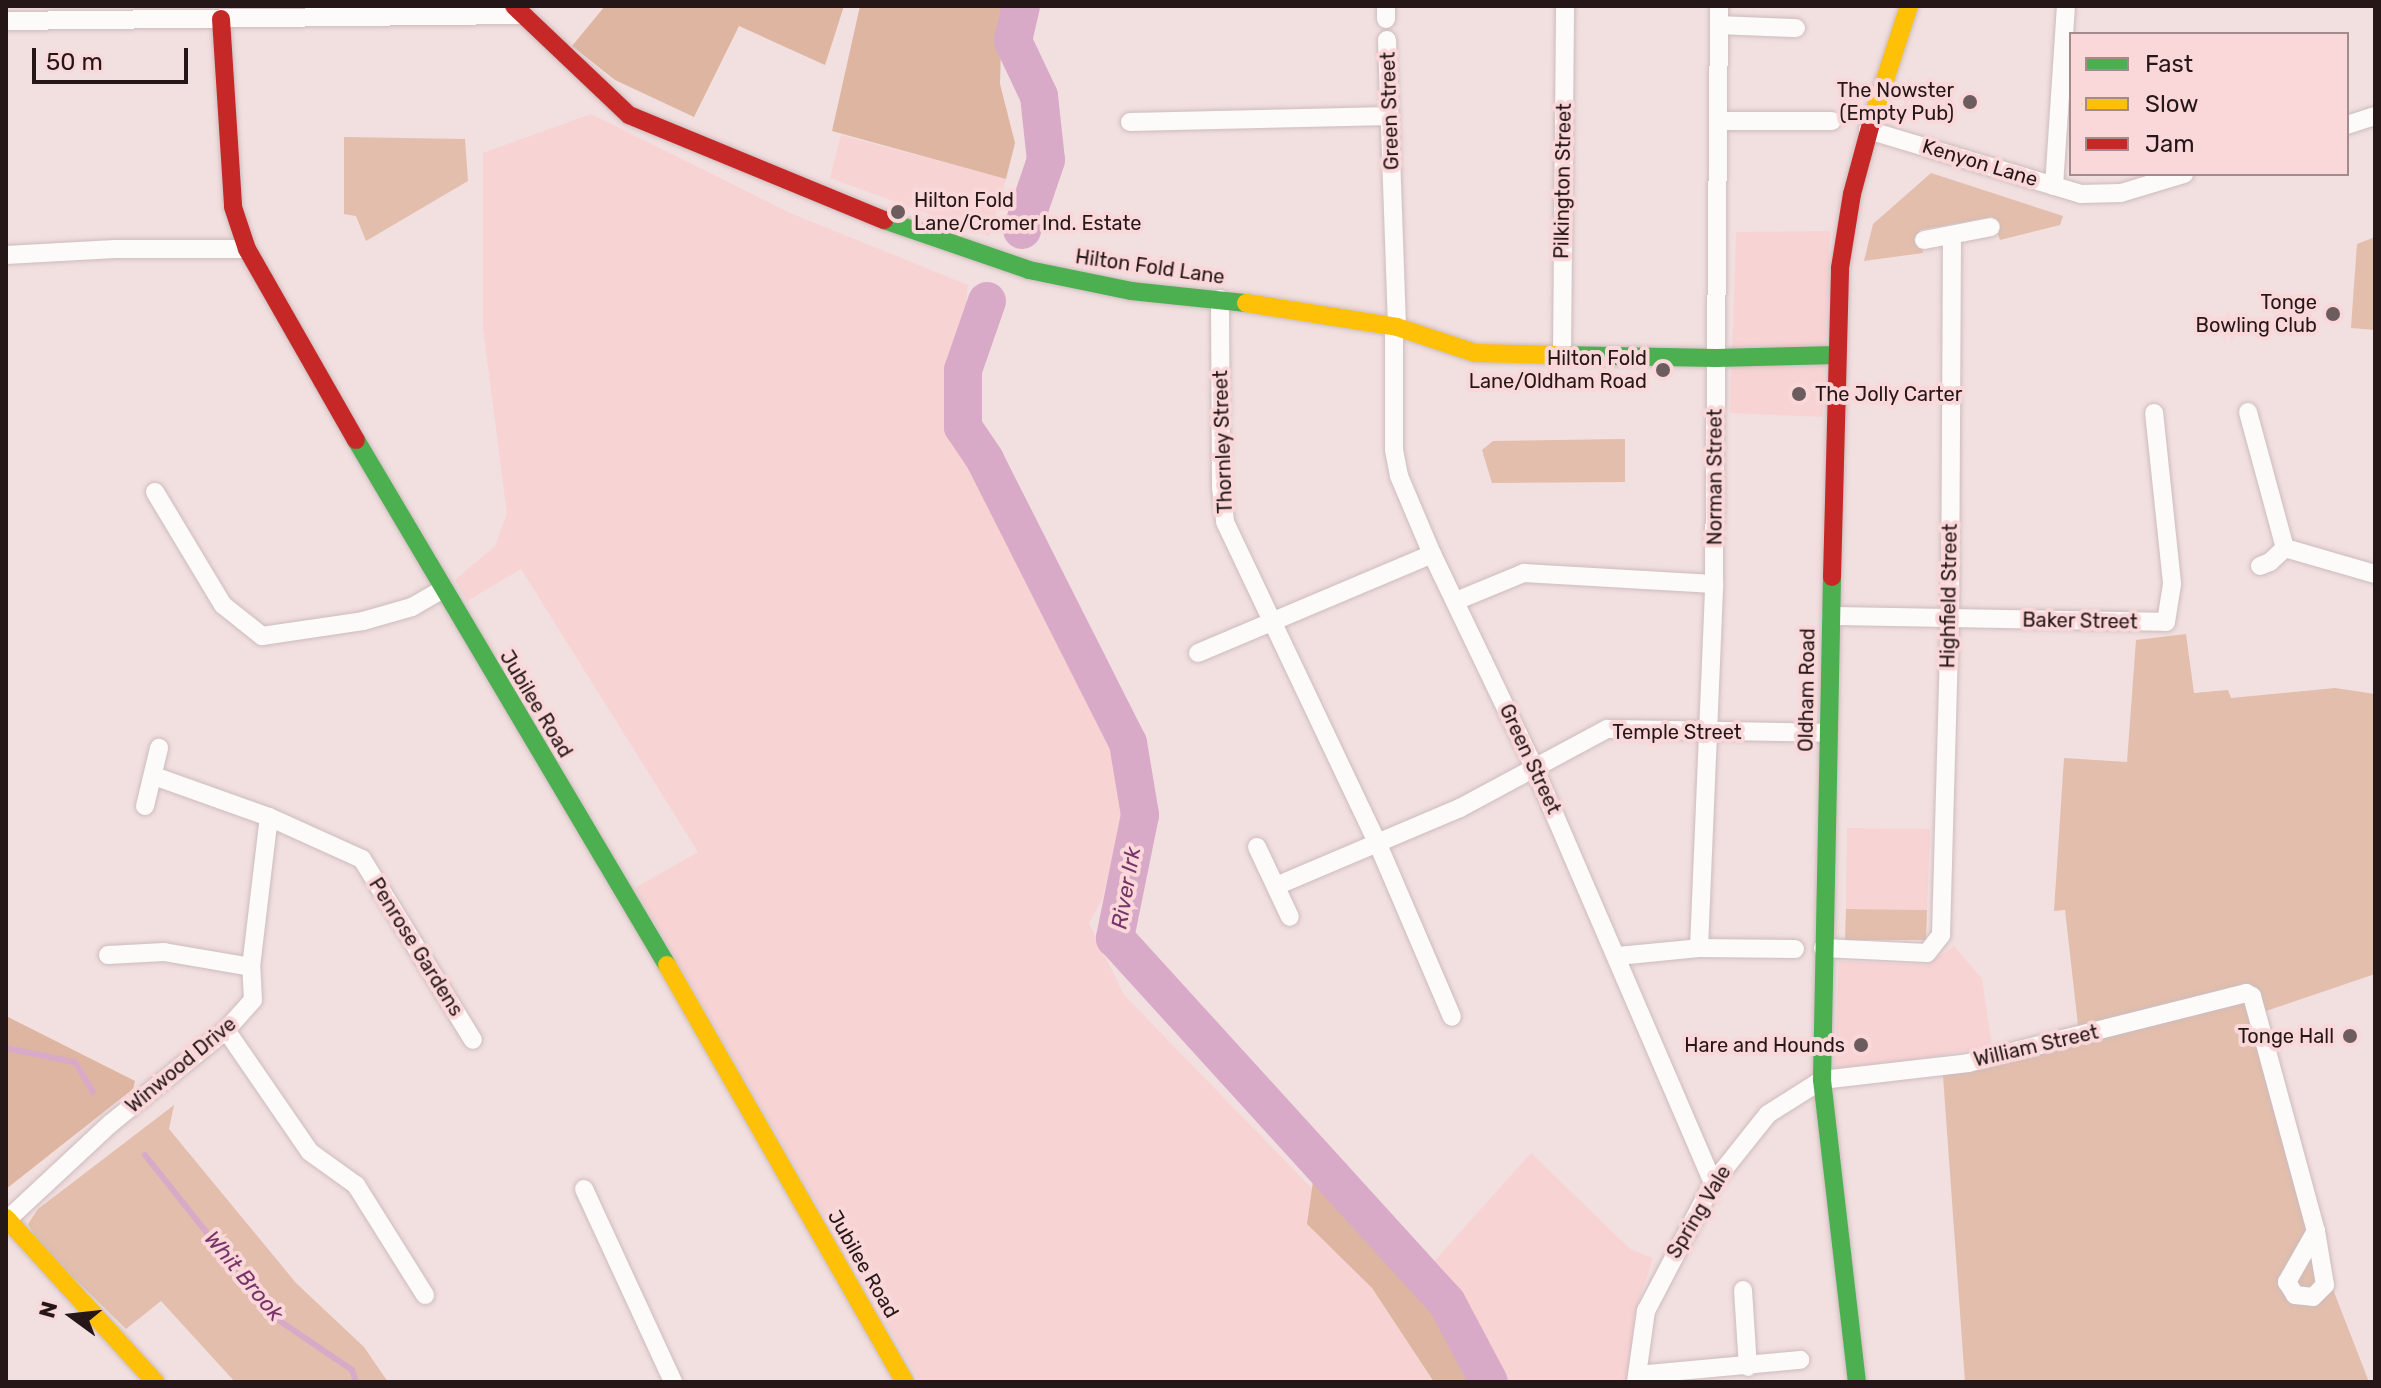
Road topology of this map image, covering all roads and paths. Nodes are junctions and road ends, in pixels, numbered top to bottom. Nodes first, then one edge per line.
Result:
1 (1565, 6) edge
2 (1909, 6) edge
3 (2066, 6) edge
4 (517, 11) edge
5 (1719, 16) edge
6 (221, 19) junction
7 (6, 21) edge
8 (1796, 28) dead end
9 (1387, 40) dead end
10 (1390, 116) junction
11 (2375, 116) edge
12 (1718, 121) junction
13 (1832, 121) dead end
14 (1130, 122) dead end
15 (2349, 124) edge
16 (1868, 130) junction
17 (2177, 176) edge
18 (2054, 186) junction
19 (1991, 227) dead end
20 (1952, 235) junction
21 (1924, 240) dead end
22 (247, 249) junction
23 (6, 255) edge
24 (1220, 299) junction
25 (1395, 327) junction
26 (1562, 355) junction
27 (1837, 355) junction
28 (1716, 358) junction
29 (2248, 412) dead end
30 (2154, 413) dead end
31 (155, 492) dead end
32 (2285, 548) junction
33 (1432, 554) junction
34 (2260, 566) dead end
35 (2375, 574) edge
36 (1714, 584) junction
37 (442, 590) junction
38 (1456, 601) junction
39 (1831, 616) junction
40 (1950, 618) junction
41 (1271, 623) junction
42 (1198, 653) dead end
43 (1707, 731) junction
44 (1829, 733) junction
45 (159, 748) dead end
46 (1534, 767) junction
47 (154, 776) junction
48 (145, 806) dead end
49 (269, 817) junction
50 (1377, 842) junction
51 (1257, 847) dead end
52 (1276, 886) junction
53 (1290, 917) dead end
54 (1699, 948) junction
55 (1823, 948) junction
56 (1795, 949) dead end
57 (108, 955) dead end
58 (1618, 956) junction
59 (251, 967) junction
60 (1452, 1017) dead end
61 (226, 1030) junction
62 (473, 1040) dead end
63 (1822, 1080) junction
64 (1713, 1183) junction
65 (584, 1189) dead end
66 (6, 1219) edge
67 (2316, 1231) dead end
68 (1743, 1290) dead end
69 (425, 1295) dead end
70 (1800, 1360) dead end
71 (1748, 1367) junction
72 (1636, 1378) edge
73 (145, 1379) edge
74 (673, 1382) edge
75 (905, 1382) edge
76 (1857, 1382) edge

1 - 26 street, Pilkington Street
2 - 16 street, Oldham Road
3 - 18 street
4 - 6 street
4 - 24 street, Hilton Fold Lane
5 - 8 street
5 - 12 street, Norman Street
6 - 7 street
6 - 22 street, Jubilee Road
9 - 10 street, Green Street
10 - 14 street
10 - 25 street, Green Street
11 - 15 street
12 - 13 street
12 - 28 street, Norman Street
16 - 18 street, Kenyon Lane
16 - 27 street, Oldham Road
17 - 18 street, Kenyon Lane
19 - 20 street
20 - 21 street
20 - 40 street, Highfield Street
22 - 23 street
22 - 37 street, Jubilee Road
24 - 25 street, Hilton Fold Lane
24 - 41 street, Thornley Street
25 - 26 street, Hilton Fold Lane
25 - 33 street, Green Street
26 - 28 street, Hilton Fold Lane
27 - 28 street, Hilton Fold Lane
27 - 39 street, Oldham Road
28 - 36 street, Norman Street
29 - 32 street
30 - 40 street, Baker Street
31 - 37 street
32 - 34 street
32 - 35 street
33 - 38 street, Green Street
33 - 41 street
36 - 38 street
36 - 43 street, Norman Street
37 - 75 street, Jubilee Road
38 - 46 street, Green Street
39 - 40 street, Baker Street
39 - 44 street, Oldham Road
40 - 55 street, Highfield Street
41 - 42 street
41 - 50 street, Thornley Street
43 - 44 street, Temple Street
43 - 46 street, Temple Street
43 - 54 street, Norman Street
44 - 55 street, Oldham Road
45 - 47 street
46 - 50 street, Temple Street
46 - 58 street, Green Street
47 - 48 street
47 - 49 street, Penrose Gardens
49 - 59 street, Winwood Drive
49 - 62 street, Penrose Gardens
50 - 52 street, Temple Street
50 - 60 street, Thornley Street
51 - 52 street
52 - 53 street
54 - 56 street
54 - 58 street
55 - 63 street, Oldham Road
57 - 59 street
58 - 64 street, Green Street
59 - 61 street, Winwood Drive
61 - 66 street, Winwood Drive
61 - 69 street
63 - 64 street, Spring Vale
63 - 67 street, William Street
63 - 76 street, Oldham Road
64 - 72 street, Spring Vale
65 - 74 street
66 - 73 street
68 - 71 street
70 - 71 street
71 - 72 street

